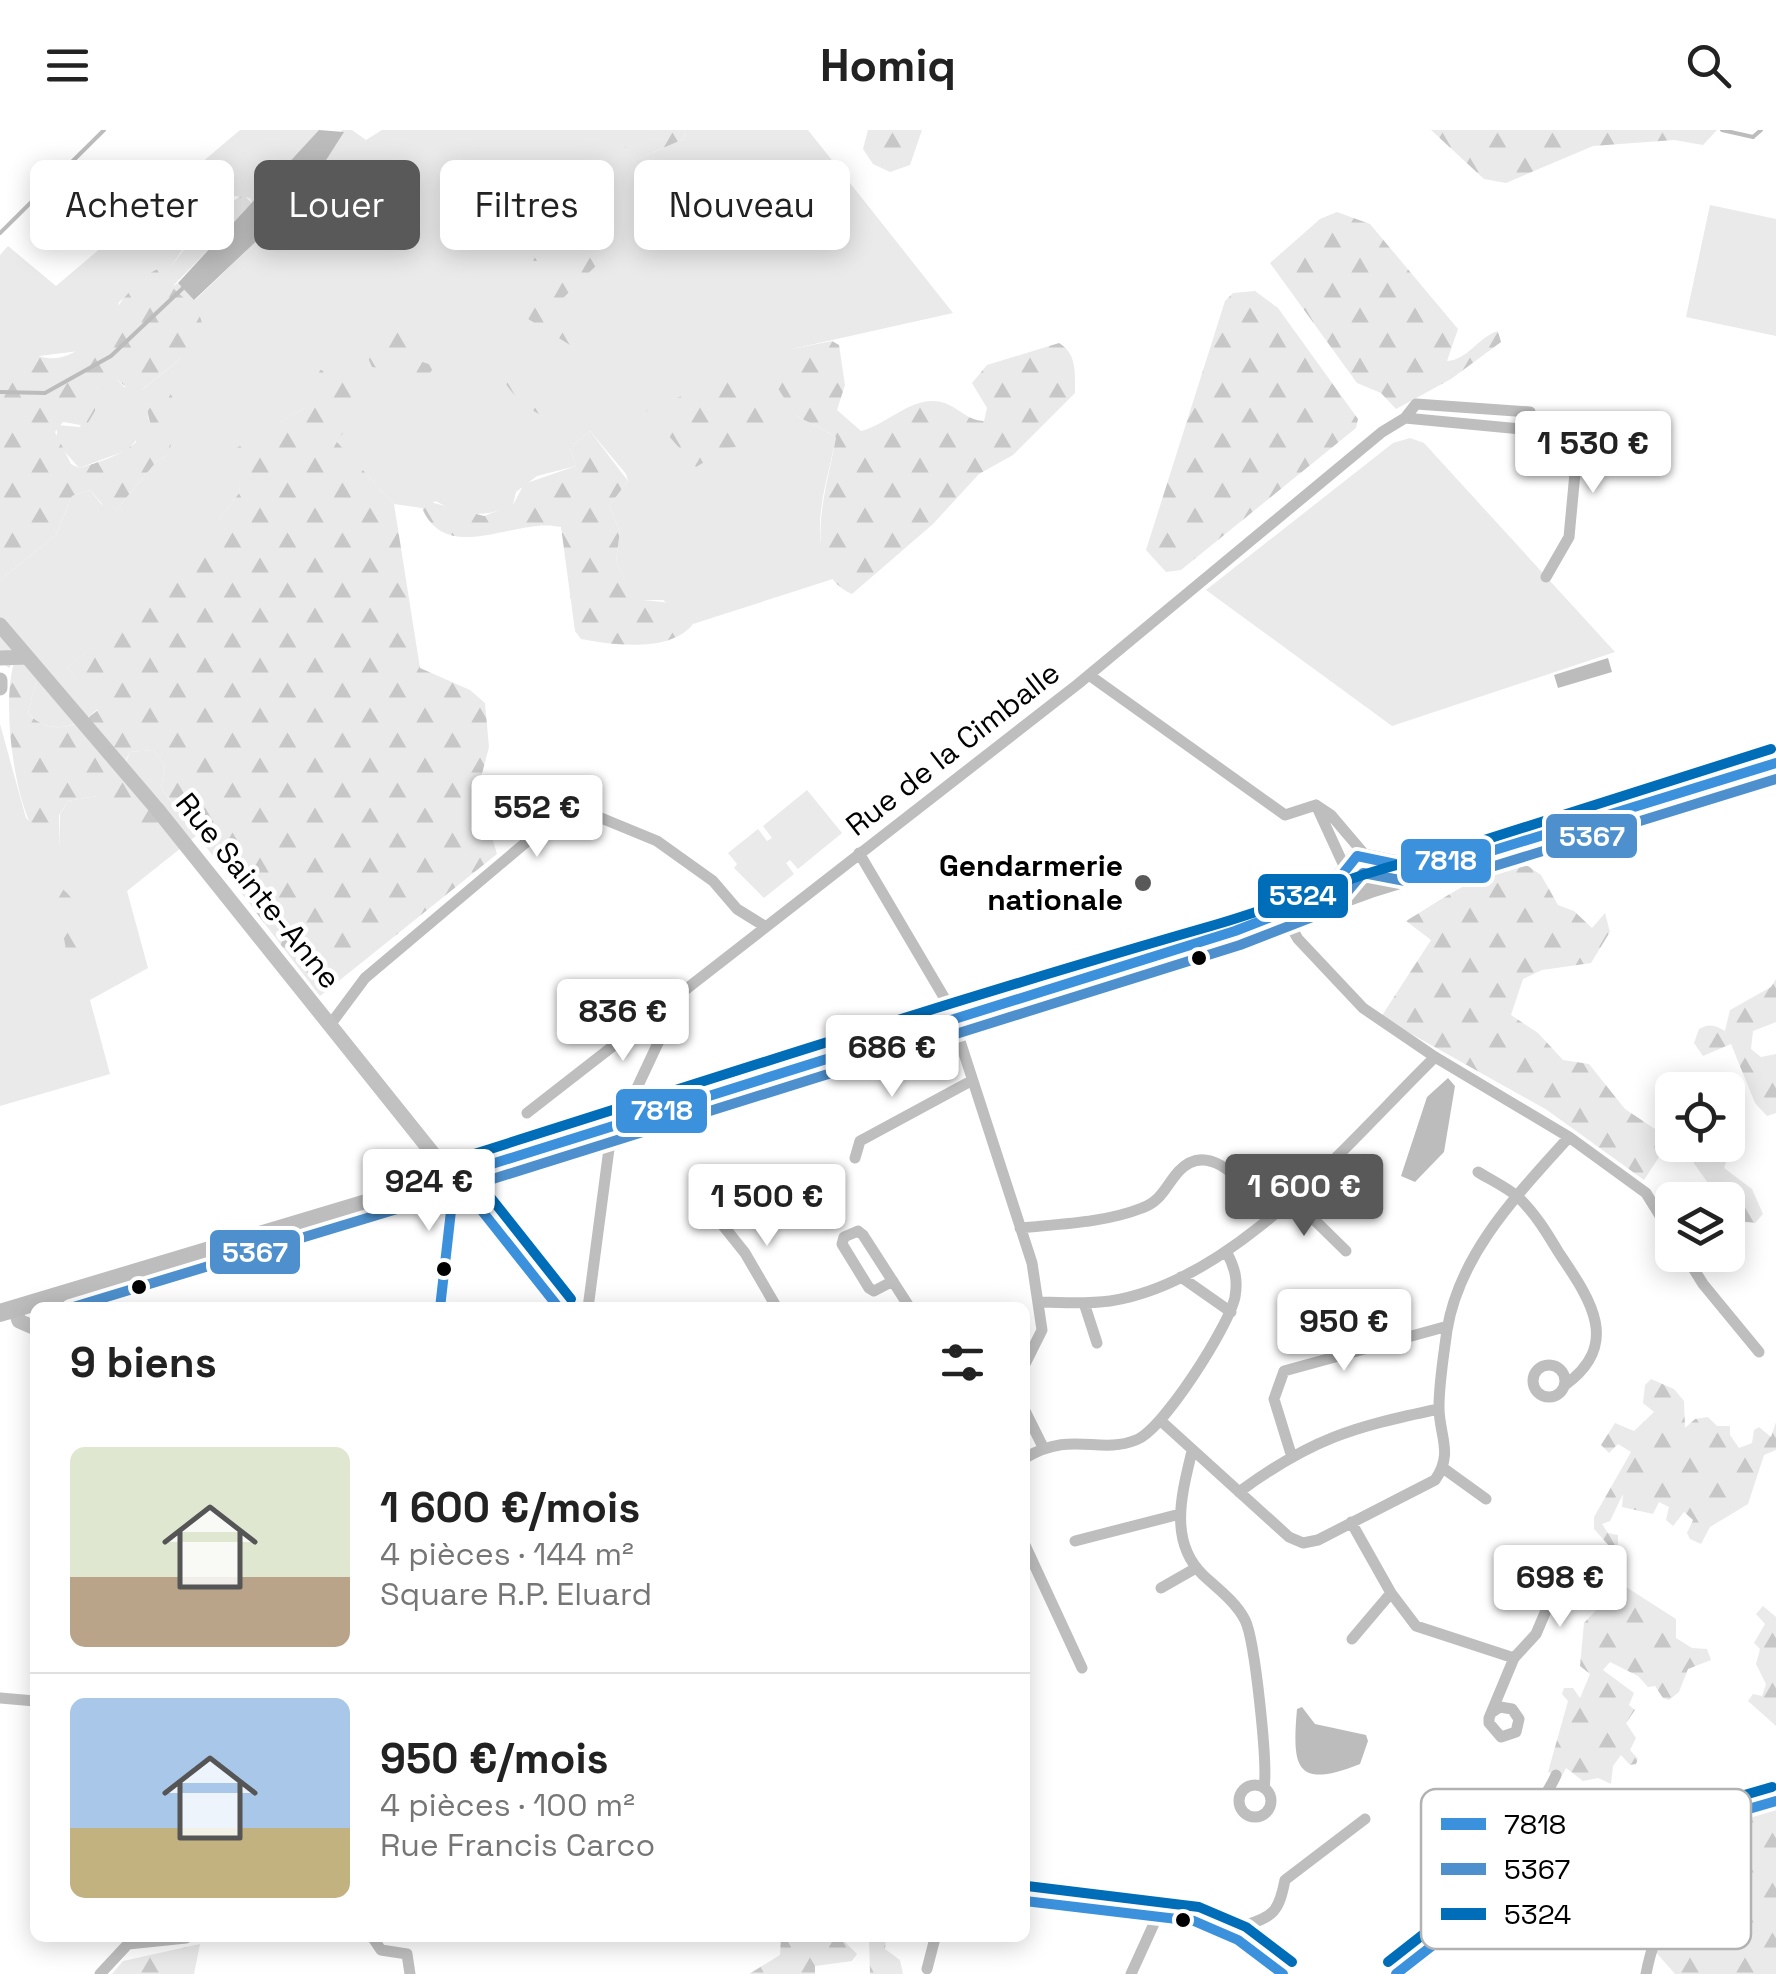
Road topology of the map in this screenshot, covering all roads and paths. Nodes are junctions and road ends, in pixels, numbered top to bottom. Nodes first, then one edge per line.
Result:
1 (1405, 418) junction
2 (1532, 430) junction
3 (1546, 577) dead end
4 (3, 631) edge
5 (1, 657) edge
6 (26, 658) junction
7 (1089, 675) junction
8 (0, 680) edge
9 (0, 688) edge
10 (1776, 763) edge
11 (1316, 805) junction
12 (860, 854) junction
13 (1472, 857) junction
14 (1371, 858) junction
15 (1345, 871) junction
16 (1367, 892) junction
17 (1287, 920) junction
18 (766, 927) junction
19 (1235, 931) junction
20 (669, 1006) junction
21 (952, 1018) junction
22 (330, 1025) junction
23 (1434, 1056) junction
24 (970, 1081) junction
25 (527, 1114) dead end
26 (616, 1125) junction
27 (1569, 1136) junction
28 (856, 1158) dead end
29 (476, 1169) junction
30 (1478, 1172) dead end
31 (439, 1174) junction
32 (1516, 1196) junction
33 (472, 1198) junction
34 (1291, 1198) junction
35 (452, 1202) junction
36 (1655, 1208) edge
37 (1271, 1214) junction
38 (717, 1218) dead end
39 (1020, 1228) junction
40 (1346, 1251) dead end
41 (1227, 1253) junction
42 (1696, 1272) edge
43 (1181, 1277) junction
44 (893, 1281) junction
45 (36, 1302) edge
46 (441, 1302) edge
47 (554, 1302) edge
48 (589, 1302) edge
49 (774, 1302) edge
50 (906, 1302) edge
51 (1042, 1302) junction
52 (1084, 1302) junction
53 (8, 1311) edge
54 (1231, 1312) junction
55 (30, 1326) edge
56 (1448, 1326) junction
57 (1098, 1343) dead end
58 (1759, 1352) dead end
59 (1030, 1354) edge
60 (1565, 1385) dead end
61 (1439, 1409) junction
62 (1030, 1421) edge
63 (1161, 1421) junction
64 (1043, 1447) junction
65 (1192, 1451) junction
66 (1290, 1454) junction
67 (1030, 1455) edge
68 (1443, 1468) junction
69 (1239, 1492) junction
70 (1486, 1499) dead end
71 (1180, 1514) junction
72 (1351, 1522) junction
73 (1075, 1540) dead end
74 (1030, 1555) edge
75 (1196, 1568) junction
76 (1562, 1573) dead end
77 (1160, 1588) dead end
78 (1392, 1594) junction
79 (1352, 1638) dead end
80 (1514, 1658) junction
81 (1082, 1668) dead end
82 (0, 1698) edge
83 (30, 1701) edge
84 (1492, 1713) dead end
85 (1556, 1775) dead end
86 (1264, 1788) dead end
87 (1550, 1789) edge
88 (1776, 1800) edge
89 (1751, 1807) edge
90 (1365, 1820) dead end
91 (1030, 1902) edge
92 (1157, 1917) junction
93 (1238, 1940) junction
94 (127, 1942) edge
95 (376, 1942) edge
96 (935, 1942) edge
97 (1432, 1949) edge
98 (1653, 1949) edge
99 (928, 1969) dead end
100 (100, 1974) edge
101 (410, 1974) edge
102 (1131, 1974) edge
103 (1283, 1974) edge
104 (1396, 1974) edge
105 (1646, 1974) edge

1 - 2 street
1 - 2 street, Rue de la Cimballe
1 - 7 street, Rue de la Cimballe
2 - 3 street
4 - 5 street
4 - 6 street, Rue Sainte-Anne
5 - 6 street
6 - 22 street, Rue Sainte-Anne
7 - 11 street
7 - 12 street, Rue de la Cimballe
8 - 9 street
10 - 13 main road
11 - 14 street
11 - 15 street
12 - 18 street, Rue de la Cimballe
12 - 21 street
13 - 14 main road
13 - 16 main road
14 - 15 main road
14 - 16 main road
15 - 16 main road
15 - 19 main road
16 - 17 main road
17 - 19 main road
17 - 23 street
18 - 20 street, Rue de la Cimballe
18 - 22 street
19 - 21 main road
20 - 25 street, Rue de la Cimballe
20 - 26 street
21 - 24 street
21 - 26 main road
22 - 31 street, Rue Sainte-Anne
23 - 27 street
23 - 34 street
24 - 28 street
24 - 39 street
26 - 29 main road
26 - 48 street
27 - 32 street
27 - 36 street
29 - 31 main road
29 - 33 main road
30 - 32 street
31 - 35 main road
31 - 45 main road
32 - 56 street
32 - 60 street
33 - 35 main road
33 - 47 street
34 - 37 street
34 - 40 street
35 - 46 street
37 - 39 street
37 - 41 street
38 - 49 street
39 - 51 street
41 - 43 street
41 - 54 street
42 - 58 street
43 - 52 street
43 - 54 street
44 - 44 street
44 - 50 street
51 - 52 street
51 - 59 street
52 - 57 street
53 - 55 street
54 - 63 street
56 - 61 street
56 - 66 street
61 - 66 street
61 - 68 street
62 - 64 street
63 - 64 street
63 - 65 street
64 - 67 street
65 - 69 street
65 - 71 street
66 - 69 street
68 - 70 street
68 - 72 street
69 - 72 street
71 - 73 street
71 - 75 street
72 - 78 street
74 - 81 street
75 - 77 street
75 - 86 street
76 - 80 street
78 - 79 street
78 - 80 street
80 - 84 street
82 - 83 street
85 - 87 street
88 - 89 street
90 - 93 street
91 - 92 street
92 - 93 street
92 - 102 street
93 - 103 street
94 - 100 street
95 - 101 street
96 - 99 street
97 - 104 street
98 - 105 street

